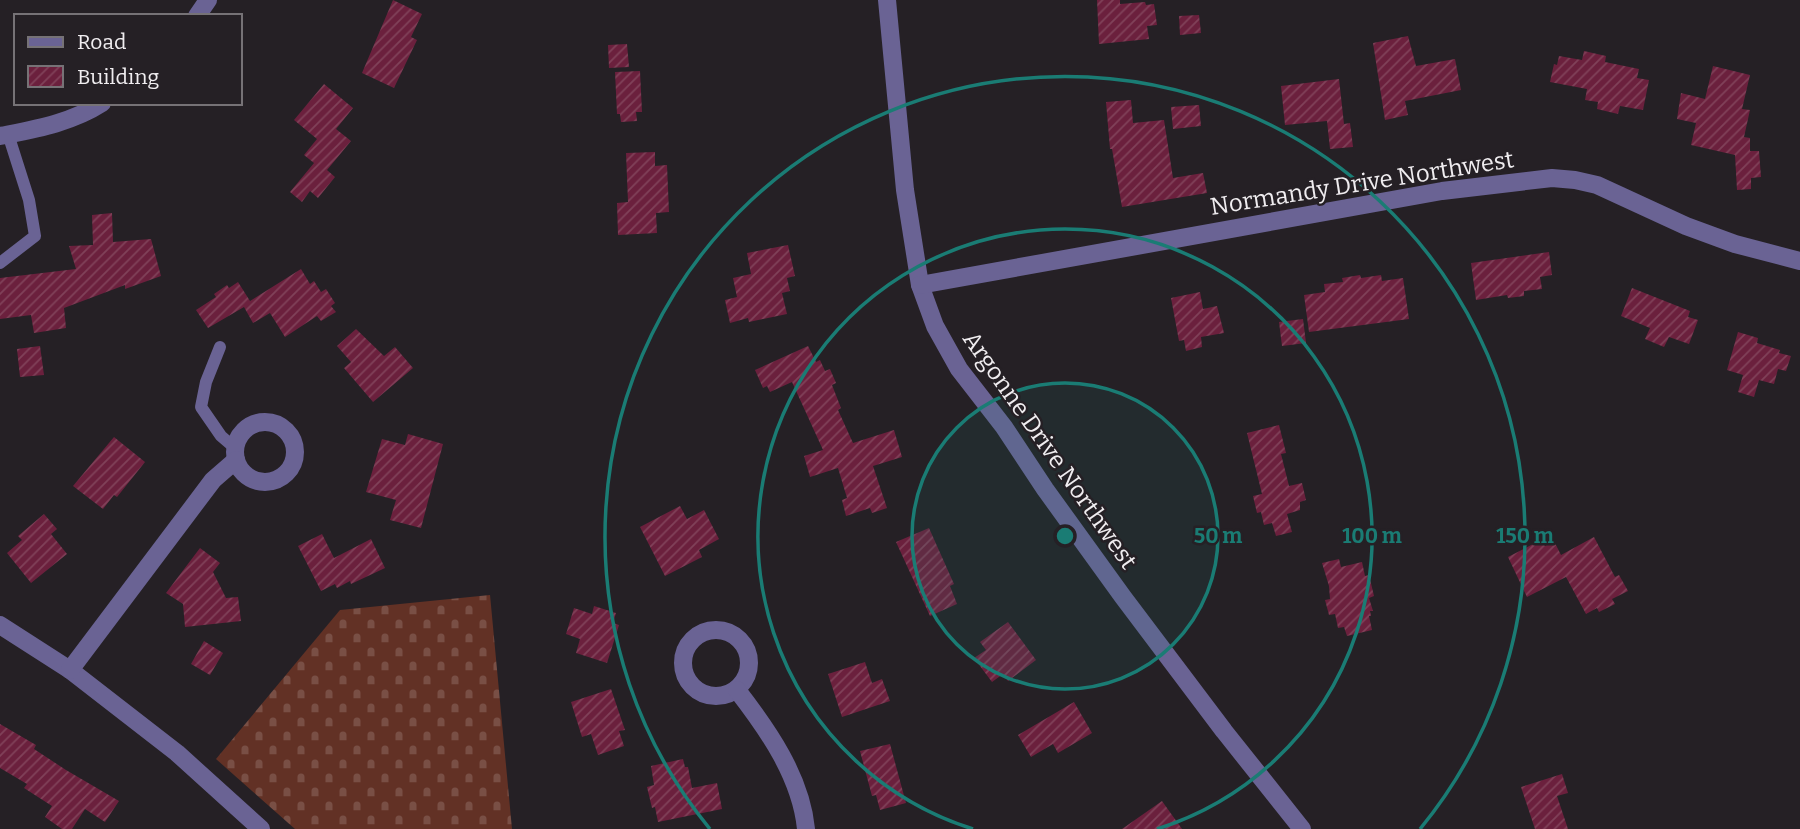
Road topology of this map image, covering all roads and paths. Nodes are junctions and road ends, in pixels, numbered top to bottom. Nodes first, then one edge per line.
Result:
1 (887, 0) edge
2 (99, 105) edge
3 (4, 135) edge
4 (1800, 261) edge
5 (0, 263) edge
6 (920, 285) junction
7 (220, 347) dead end
8 (235, 454) joint
9 (0, 625) edge
10 (70, 670) junction
11 (737, 690) dead end
12 (261, 829) edge
13 (806, 829) edge
14 (1302, 829) edge

1 - 6 street, Argonne Drive Northwest
2 - 3 street
3 - 5 lane
4 - 6 street, Normandy Drive Northwest
6 - 14 street, Argonne Drive Northwest
7 - 8 lane
8 - 10 street
9 - 10 street
10 - 12 street
11 - 13 street

